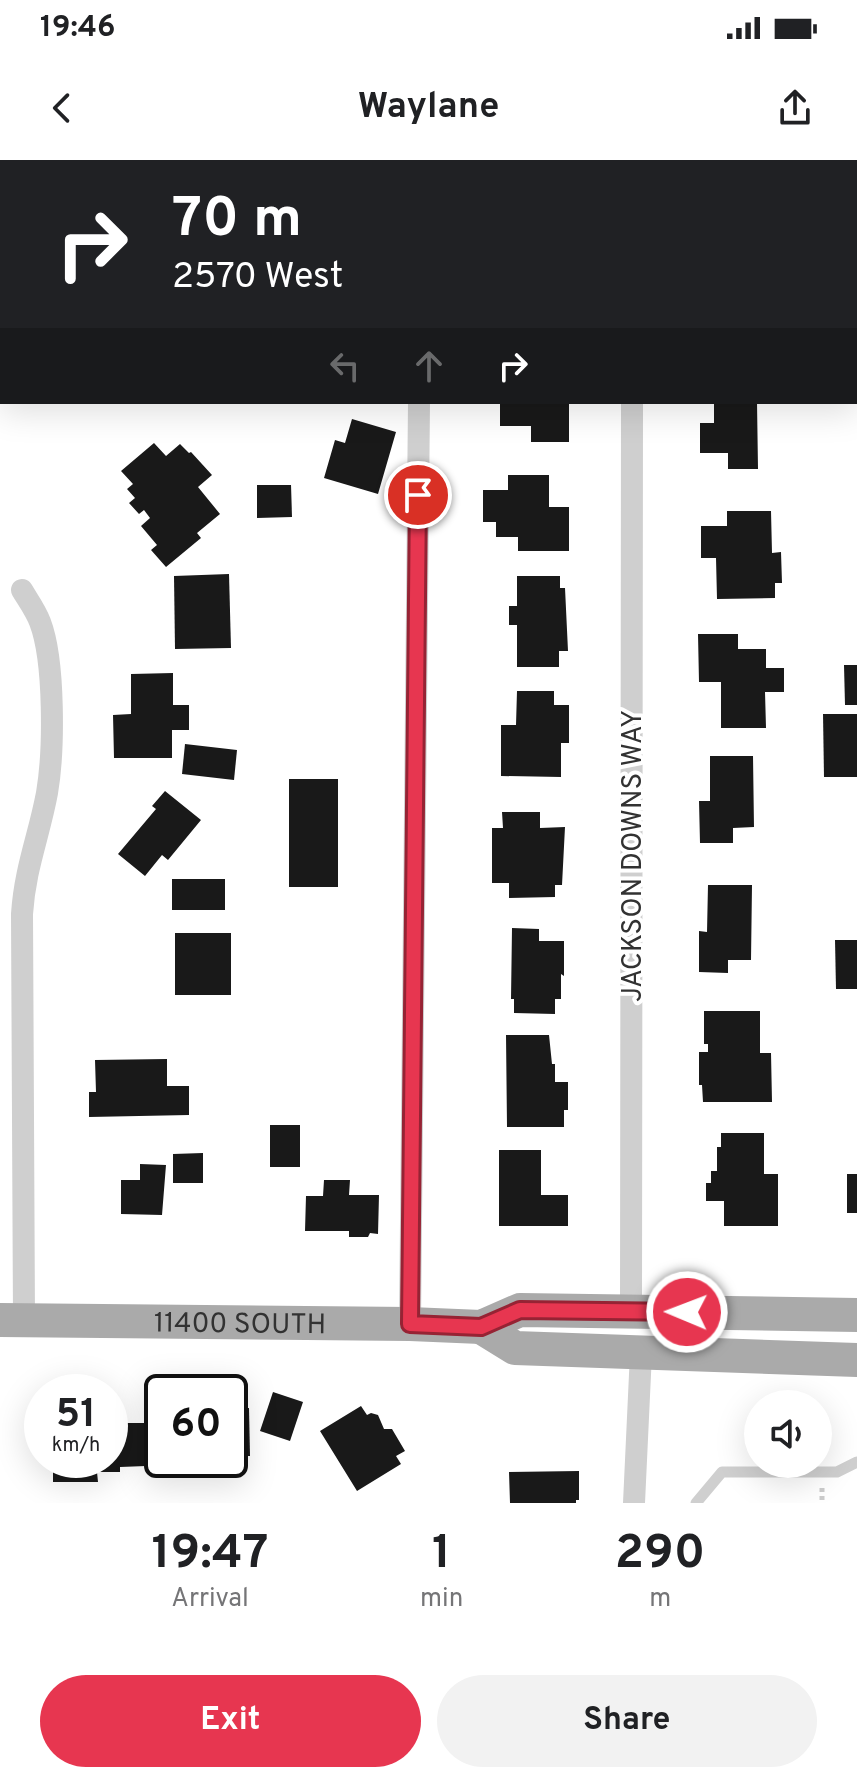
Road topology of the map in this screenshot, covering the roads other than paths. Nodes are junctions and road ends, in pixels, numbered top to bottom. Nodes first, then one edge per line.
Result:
1 (419, 404) edge
2 (632, 404) edge
3 (22, 590) dead end
4 (631, 1310) junction
5 (857, 1315) edge
6 (12, 1320) edge
7 (410, 1324) junction
8 (481, 1327) junction
9 (641, 1353) junction
10 (857, 1360) edge
11 (857, 1462) edge
12 (634, 1503) edge
13 (696, 1503) edge

1 - 7 street
2 - 4 street, JACKSON DOWNS WAY
3 - 6 street
4 - 5 main road, 11400 SOUTH
4 - 8 main road, 11400 SOUTH
6 - 7 main road, 11400 SOUTH
7 - 8 main road, 11400 SOUTH
8 - 9 main road, 11400 SOUTH
9 - 10 main road, 11400 SOUTH
9 - 12 street
11 - 13 lane

